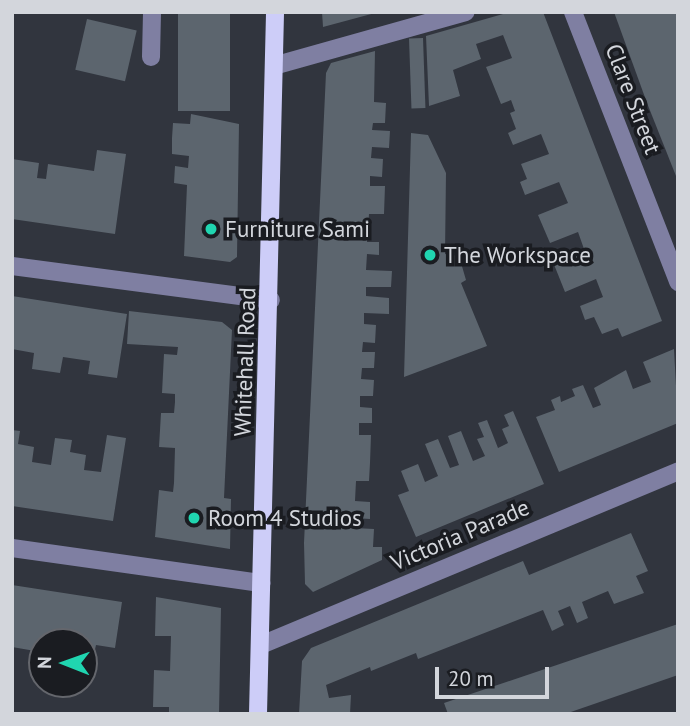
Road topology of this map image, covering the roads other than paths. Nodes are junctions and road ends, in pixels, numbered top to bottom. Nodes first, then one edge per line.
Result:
1 (152, 12) edge
2 (275, 12) edge
3 (466, 12) edge
4 (573, 12) edge
5 (151, 57) dead end
6 (277, 65) junction
7 (12, 266) edge
8 (678, 282) edge
9 (271, 300) junction
10 (678, 471) edge
11 (12, 548) edge
12 (262, 583) junction
13 (261, 645) junction
14 (258, 714) edge

1 - 5 street
2 - 6 main road, Whitehall Road
3 - 6 street
4 - 8 street, Clare Street
6 - 9 main road, Whitehall Road
7 - 9 street
9 - 12 main road, Whitehall Road
10 - 13 street, Victoria Parade
11 - 12 street
12 - 13 main road, Whitehall Road
13 - 14 main road, Whitehall Road

